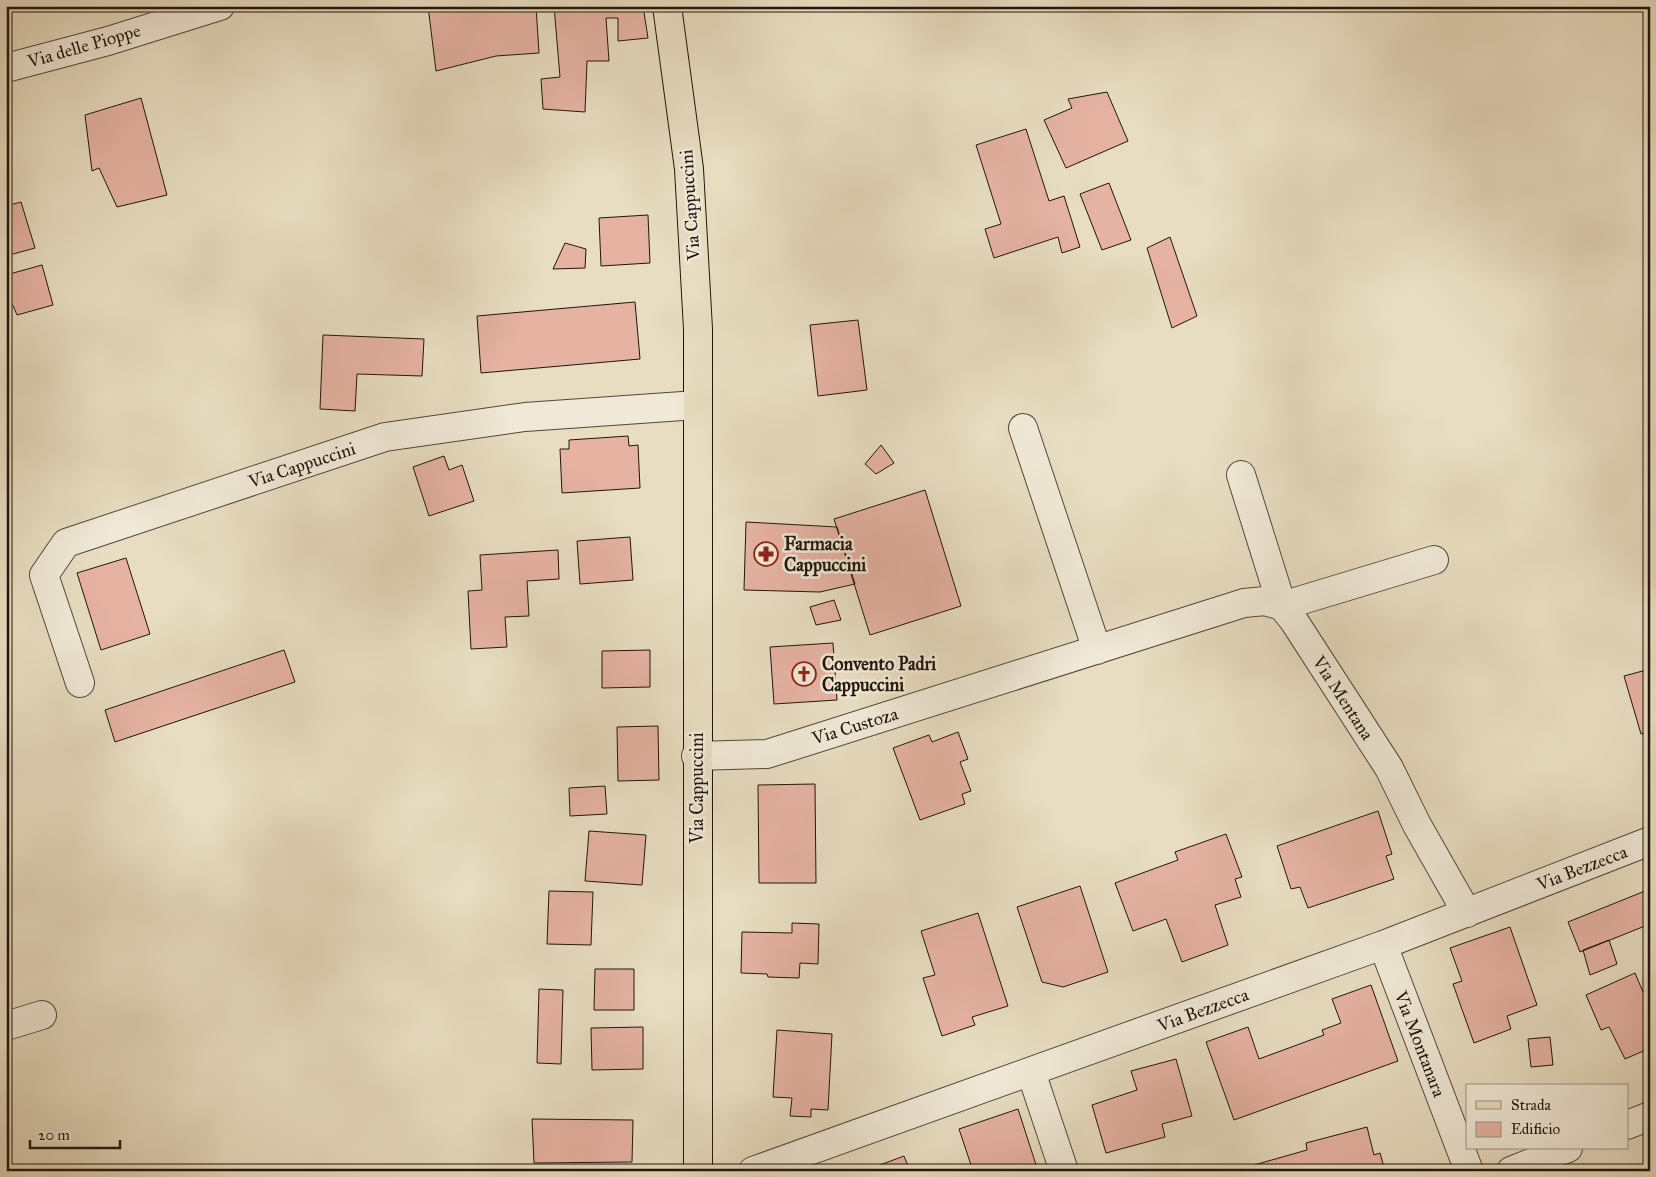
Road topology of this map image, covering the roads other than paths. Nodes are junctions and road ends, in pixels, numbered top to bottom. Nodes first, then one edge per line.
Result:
1 (220, 6) edge
2 (668, 6) edge
3 (6, 68) edge
4 (696, 405) junction
5 (1024, 428) dead end
6 (1241, 475) dead end
7 (1434, 560) dead end
8 (1282, 606) junction
9 (1097, 650) junction
10 (80, 683) dead end
11 (696, 756) junction
12 (1650, 841) edge
13 (1467, 913) junction
14 (1383, 945) junction
15 (42, 1015) dead end
16 (6, 1026) edge
17 (1031, 1072) junction
18 (1650, 1116) edge
19 (1628, 1125) edge
20 (1563, 1150) edge
21 (698, 1171) edge
22 (753, 1171) edge
23 (1064, 1171) edge
24 (1469, 1171) edge
25 (1511, 1171) edge

1 - 3 street, Via delle Pioppe
2 - 4 main road, Via Cappuccini
4 - 10 street, Via Cappuccini
4 - 11 main road, Via Cappuccini
5 - 9 street
6 - 8 street, Via Mentana
7 - 8 street
8 - 9 street, Via Custoza
8 - 13 street, Via Mentana
9 - 11 street, Via Custoza
11 - 21 main road, Via Cappuccini
12 - 13 street, Via Bezzecca
13 - 14 street, Via Bezzecca
14 - 17 street, Via Bezzecca
14 - 24 street, Via Montanara
15 - 16 street
17 - 22 street, Via Bezzecca
17 - 23 street
18 - 19 street
20 - 25 street

